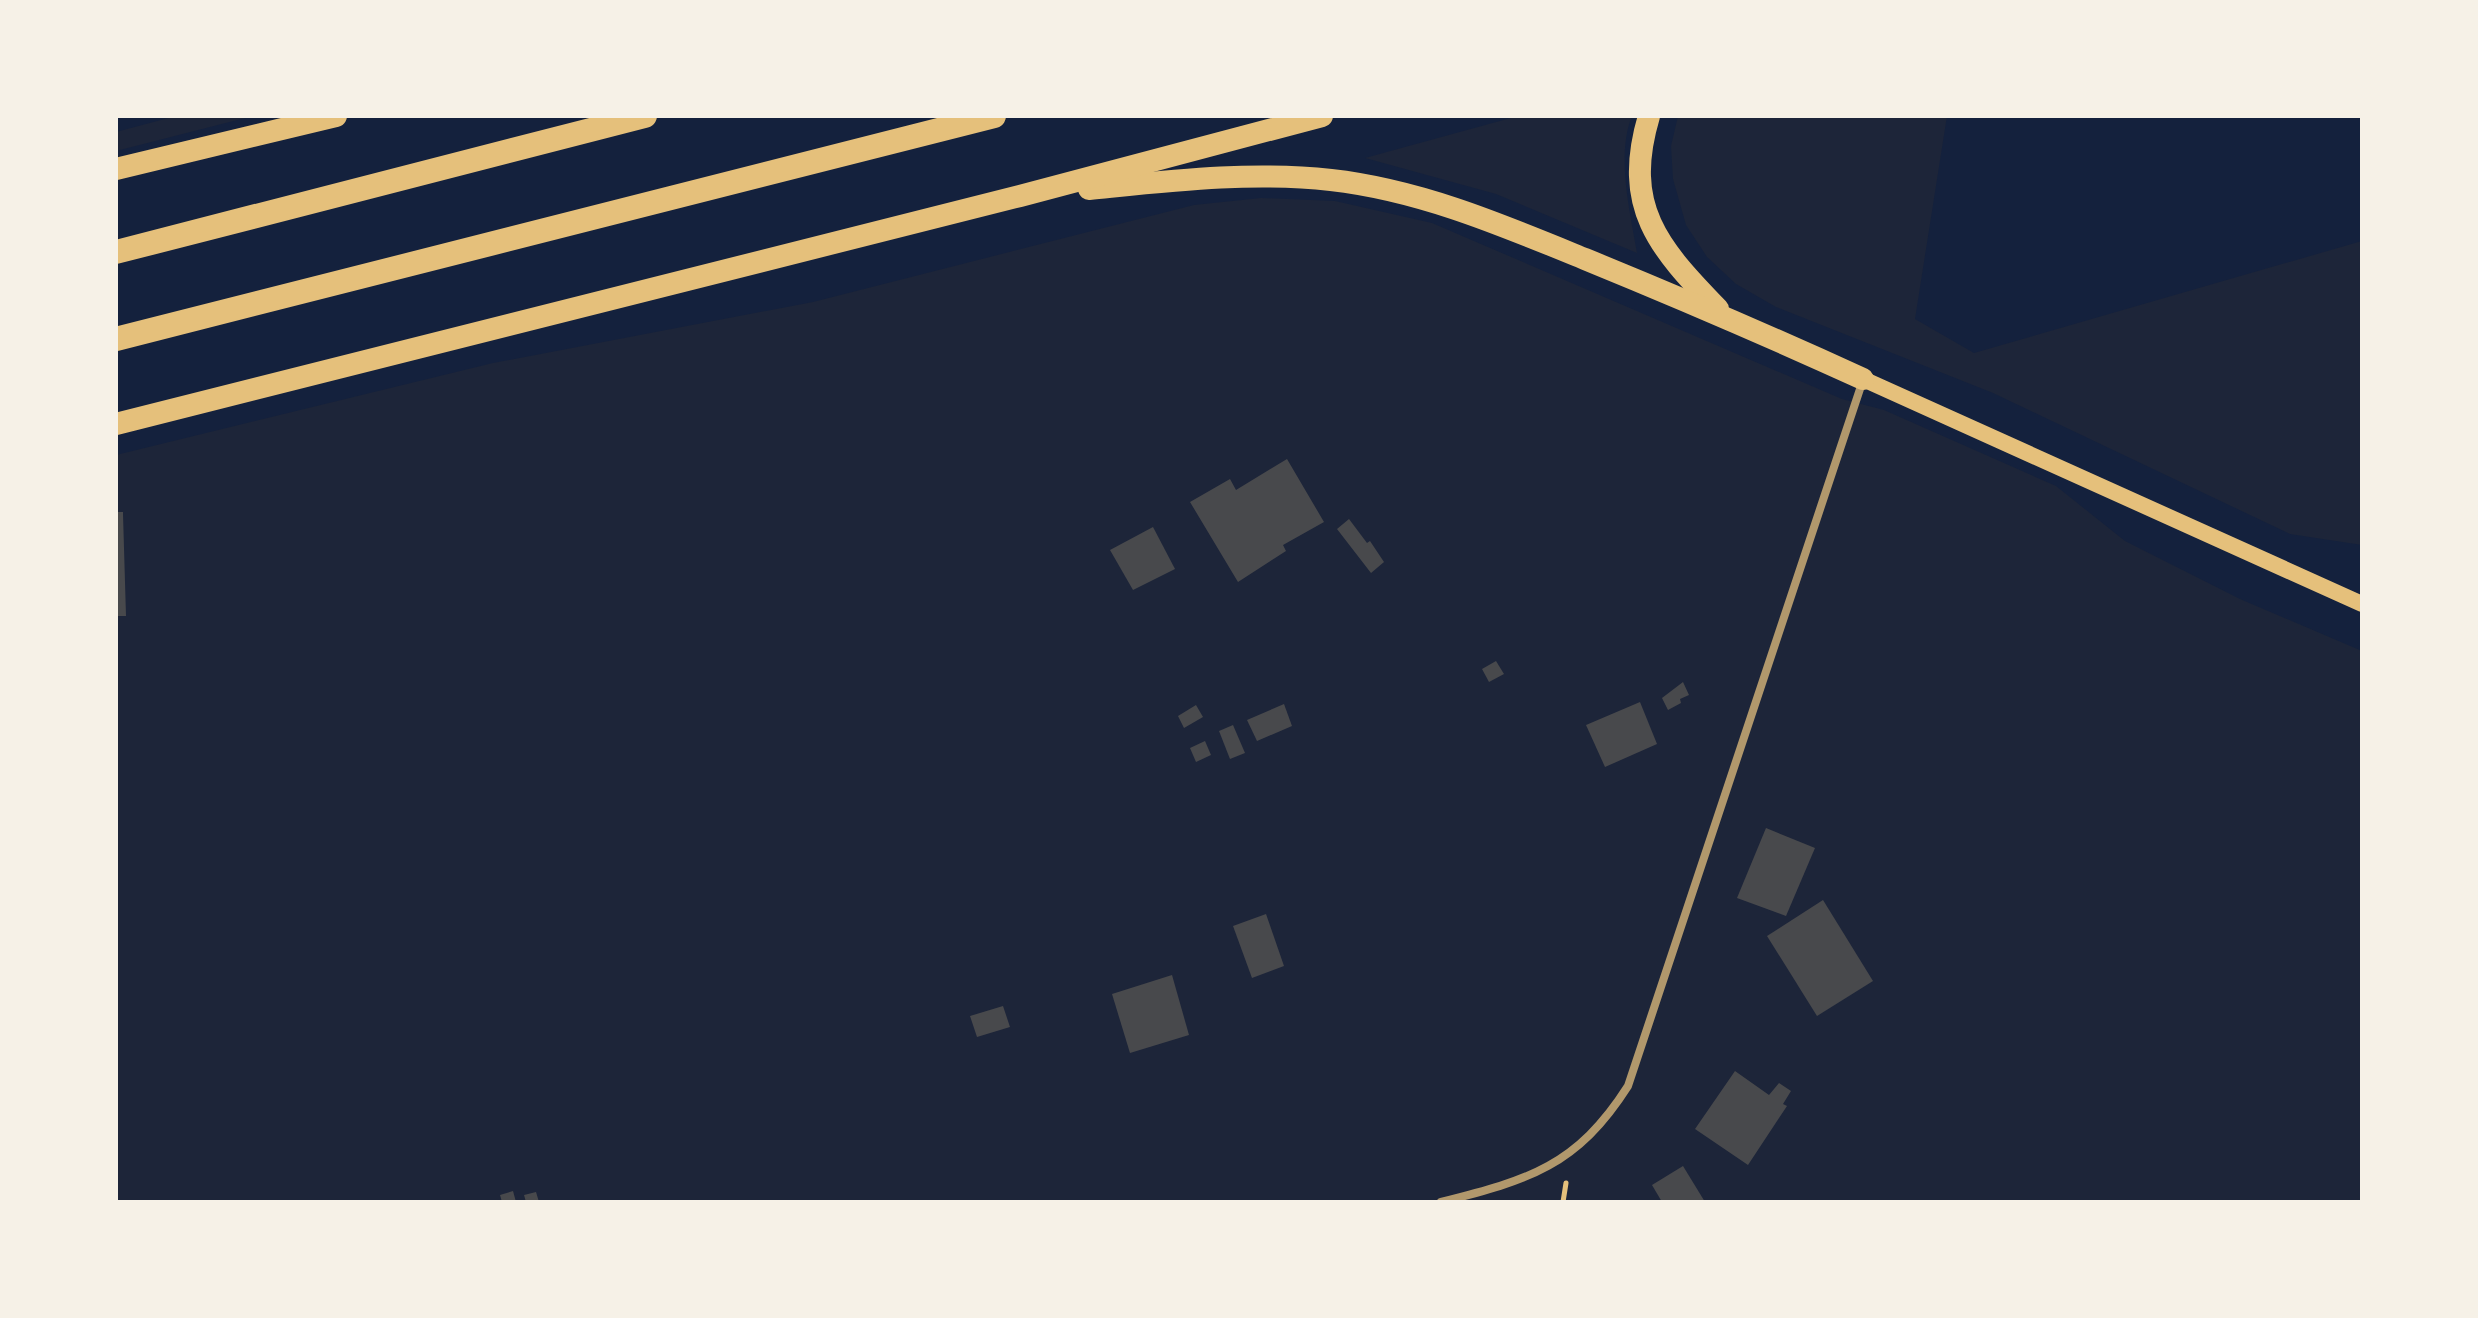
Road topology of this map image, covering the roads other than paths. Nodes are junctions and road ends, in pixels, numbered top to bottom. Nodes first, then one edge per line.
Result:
1 (336, 116) edge
2 (645, 116) edge
3 (994, 116) edge
4 (1322, 116) edge
5 (1649, 116) edge
6 (116, 169) edge
7 (1020, 196) junction
8 (116, 252) edge
9 (1725, 316) junction
10 (116, 339) edge
11 (1863, 379) junction
12 (116, 424) edge
13 (2362, 604) edge
14 (1441, 1202) edge

1 - 6 highway
2 - 8 highway
3 - 10 highway
4 - 7 highway
5 - 9 highway
7 - 9 highway
7 - 12 highway
9 - 11 highway
11 - 13 main road
11 - 14 street

